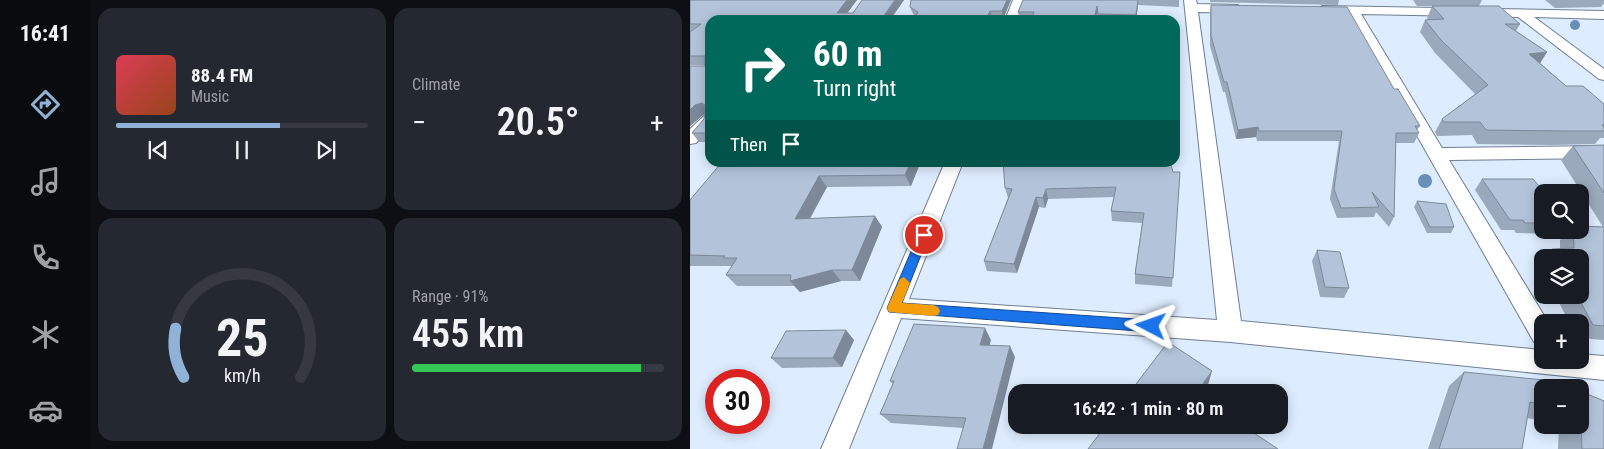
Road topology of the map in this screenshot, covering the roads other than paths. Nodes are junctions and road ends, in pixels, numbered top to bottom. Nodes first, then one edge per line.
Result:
1 (1019, 0) edge
2 (1190, 4) edge
3 (1248, 9) edge
4 (1305, 10) edge
5 (1352, 10) junction
6 (1520, 13) junction
7 (1013, 15) edge
8 (1604, 15) edge
9 (1604, 76) edge
10 (705, 124) edge
11 (690, 139) edge
12 (1604, 152) edge
13 (1437, 154) junction
14 (952, 167) edge
15 (894, 308) junction
16 (1534, 320) edge
17 (1230, 331) junction
18 (1534, 360) edge
19 (1589, 366) edge
20 (1604, 368) edge
21 (835, 449) edge

1 - 7 street
2 - 3 street
2 - 17 street
4 - 5 street
5 - 6 street
5 - 13 street
6 - 8 street
6 - 9 street
10 - 11 street
12 - 13 street
13 - 16 street
14 - 15 street
15 - 17 street
15 - 21 street
17 - 18 street
19 - 20 street

